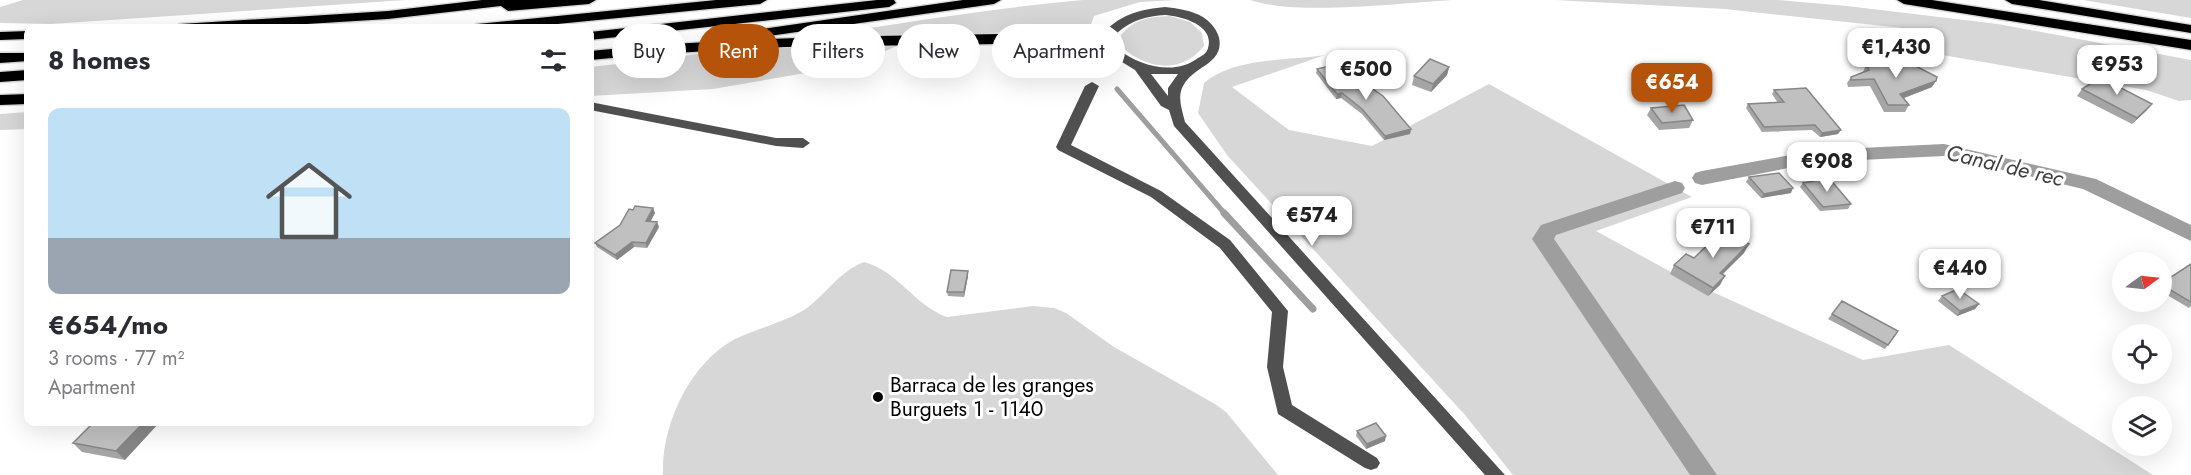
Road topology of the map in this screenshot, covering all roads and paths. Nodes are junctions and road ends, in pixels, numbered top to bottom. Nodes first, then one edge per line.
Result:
1 (520, 0) edge
2 (589, 0) edge
3 (760, 0) edge
4 (913, 0) edge
5 (994, 0) edge
6 (1170, 0) edge
7 (1184, 0) edge
8 (1904, 0) edge
9 (2012, 0) edge
10 (1162, 10) junction
11 (388, 15) junction
12 (1189, 16) junction
13 (244, 24) edge
14 (517, 24) edge
15 (1118, 24) edge
16 (2191, 29) edge
17 (24, 35) edge
18 (0, 36) edge
19 (594, 36) edge
20 (992, 39) edge
21 (686, 45) edge
22 (2191, 45) edge
23 (686, 47) edge
24 (612, 54) edge
25 (594, 56) edge
26 (24, 57) edge
27 (0, 58) edge
28 (1125, 59) edge
29 (1190, 68) junction
30 (1141, 69) junction
31 (24, 75) edge
32 (0, 77) edge
33 (1092, 86) dead end
34 (24, 99) edge
35 (0, 100) edge
36 (594, 107) edge
37 (1172, 107) junction
38 (803, 143) dead end
39 (1371, 463) dead end
40 (1496, 475) edge

1 - 11 highway
2 - 11 highway
3 - 14 highway
4 - 19 highway
5 - 21 highway
6 - 10 street
7 - 12 street
8 - 22 highway
9 - 16 highway
10 - 12 street
10 - 15 street
11 - 13 highway
12 - 29 street
17 - 18 highway
20 - 23 highway
24 - 25 highway
26 - 27 highway
28 - 30 street
29 - 30 street
29 - 37 street
30 - 37 street
31 - 32 highway
33 - 39 street
34 - 35 highway
36 - 38 street
37 - 40 street

